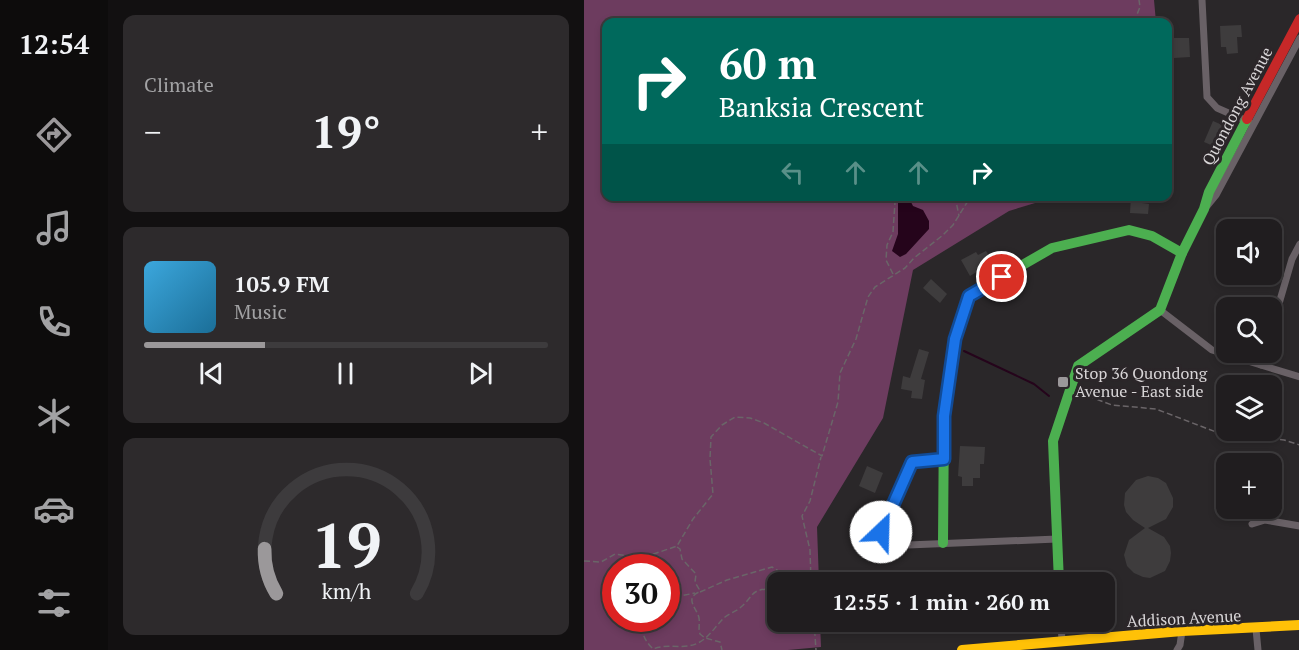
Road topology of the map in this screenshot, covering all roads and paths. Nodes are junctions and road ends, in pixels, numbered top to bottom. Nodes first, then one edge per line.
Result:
1 (1139, 0) edge
2 (1202, 0) edge
3 (1136, 18) edge
4 (1300, 19) edge
5 (1300, 38) edge
6 (1249, 122) junction
7 (896, 201) edge
8 (956, 201) edge
9 (968, 201) edge
10 (959, 217) junction
11 (1300, 244) edge
12 (1182, 253) junction
13 (893, 275) junction
14 (1281, 297) edge
15 (1160, 310) junction
16 (1261, 365) joint
17 (1300, 377) edge
18 (1070, 389) junction
19 (1300, 445) edge
20 (822, 456) junction
21 (944, 459) junction
22 (1252, 524) dead end
23 (1300, 526) edge
24 (1057, 539) junction
25 (943, 543) junction
26 (677, 546) junction
27 (654, 554) edge
28 (584, 561) edge
29 (602, 561) edge
30 (780, 572) edge
31 (811, 572) edge
32 (1059, 572) edge
33 (767, 589) edge
34 (699, 592) junction
35 (680, 596) edge
36 (1300, 625) edge
37 (1256, 629) junction
38 (643, 632) edge
39 (815, 632) edge
40 (1062, 632) edge
41 (1182, 632) junction
42 (705, 638) junction
43 (1062, 642) junction
44 (722, 650) edge
45 (816, 650) edge
46 (962, 650) edge
47 (1177, 650) edge
48 (1258, 650) edge

1 - 3 path
2 - 6 street
4 - 6 street, Quondong Avenue
5 - 6 street, Quondong Avenue
6 - 12 street, Quondong Avenue
7 - 13 path
8 - 10 path
9 - 10 path
10 - 13 path
11 - 14 street
12 - 15 street, Quondong Avenue
12 - 21 street
13 - 20 path
15 - 16 street
15 - 18 street
16 - 17 street
18 - 19 path
18 - 24 street
20 - 26 path
20 - 31 path
21 - 25 street
21 - 25 street
22 - 23 street
24 - 25 street
24 - 32 street
26 - 27 path
26 - 34 path
28 - 29 path
30 - 34 path
33 - 42 path
34 - 35 path
34 - 42 path
36 - 37 street, Addison Avenue
37 - 41 street, Addison Avenue
37 - 48 street
38 - 42 path
39 - 45 path
40 - 43 street
41 - 43 street, Addison Avenue
41 - 47 street
42 - 44 path
43 - 46 street, Addison Avenue

